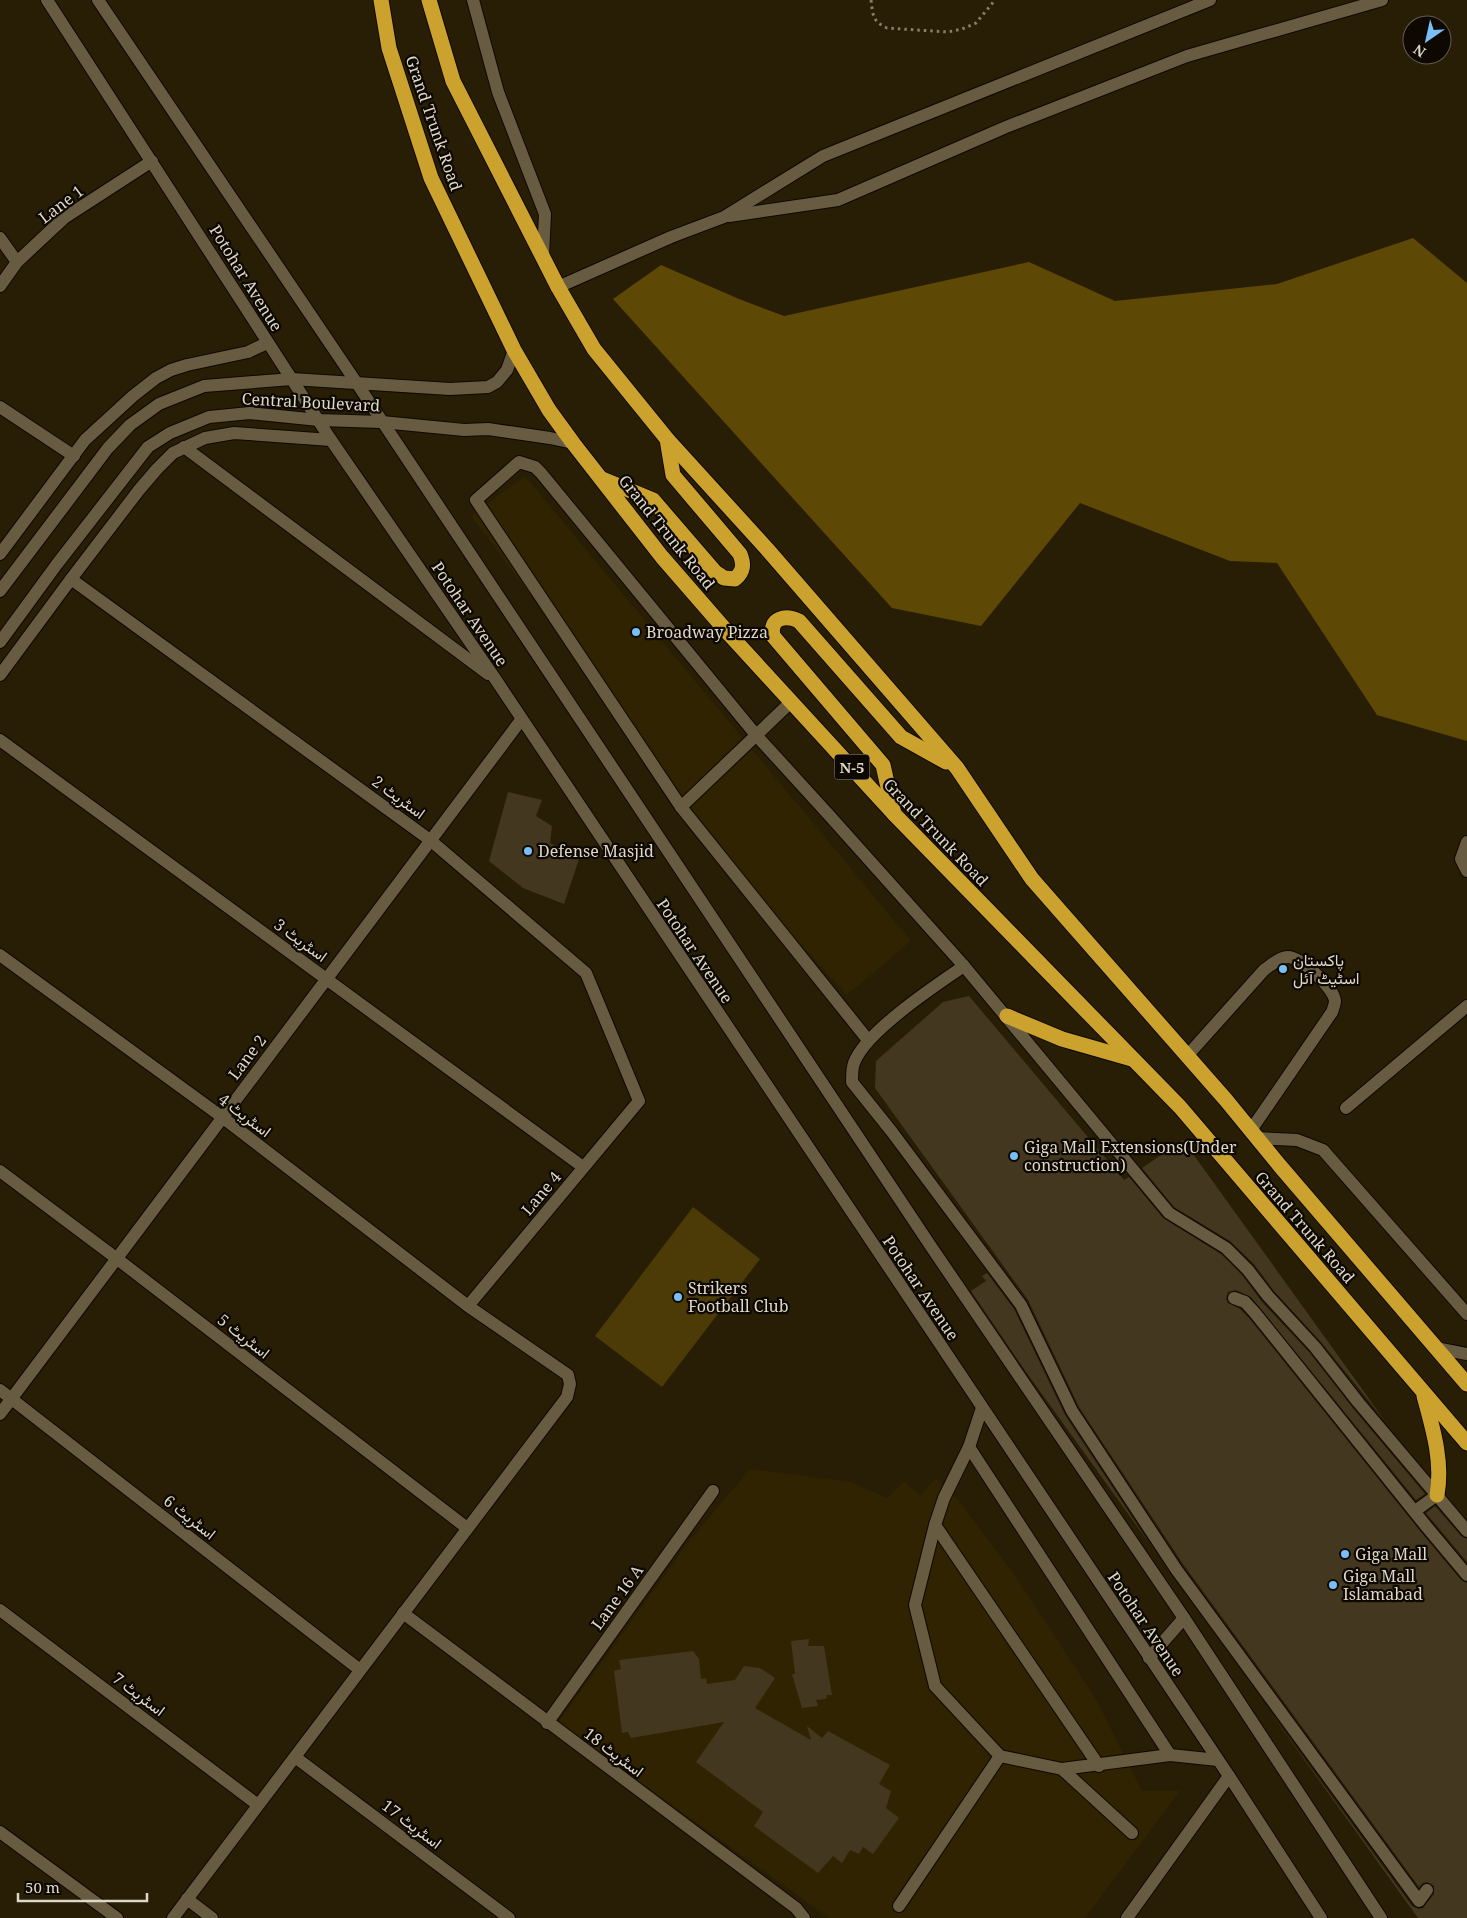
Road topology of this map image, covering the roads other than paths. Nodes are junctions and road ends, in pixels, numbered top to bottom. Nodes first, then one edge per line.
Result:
1 (46, 0) edge
2 (98, 0) edge
3 (108, 0) edge
4 (381, 0) edge
5 (429, 0) edge
6 (473, 0) edge
7 (1210, 0) edge
8 (1382, 0) edge
9 (110, 19) junction
10 (152, 161) junction
11 (724, 217) junction
12 (0, 238) edge
13 (543, 256) junction
14 (17, 262) junction
15 (0, 286) edge
16 (558, 287) junction
17 (267, 342) junction
18 (514, 350) junction
19 (292, 379) junction
20 (358, 385) junction
21 (0, 407) edge
22 (319, 420) junction
23 (382, 422) junction
24 (667, 439) junction
25 (331, 440) junction
26 (573, 443) junction
27 (184, 447) junction
28 (74, 456) junction
29 (601, 478) junction
30 (0, 554) edge
31 (70, 579) junction
32 (0, 591) edge
33 (0, 642) edge
34 (0, 675) edge
35 (496, 680) junction
36 (792, 701) junction
37 (520, 720) junction
38 (756, 735) junction
39 (0, 740) edge
40 (956, 768) junction
41 (681, 807) junction
42 (895, 815) junction
43 (430, 840) junction
44 (1467, 842) edge
45 (1467, 871) edge
46 (0, 955) edge
47 (964, 966) junction
48 (326, 978) junction
49 (1467, 1006) edge
50 (1006, 1016) junction
51 (868, 1040) junction
52 (1187, 1056) junction
53 (1133, 1060) junction
54 (640, 1101) joint
55 (1346, 1108) dead end
56 (222, 1117) junction
57 (1254, 1134) junction
58 (583, 1167) junction
59 (0, 1171) edge
60 (116, 1258) junction
61 (1234, 1298) dead end
62 (468, 1306) junction
63 (1467, 1314) edge
64 (1436, 1348) junction
65 (1467, 1354) edge
66 (1467, 1384) edge
67 (0, 1390) edge
68 (1423, 1391) junction
69 (12, 1398) junction
70 (982, 1408) junction
71 (0, 1414) edge
72 (1467, 1443) edge
73 (968, 1447) junction
74 (713, 1491) dead end
75 (1437, 1495) junction
76 (1415, 1512) junction
77 (935, 1525) junction
78 (467, 1528) junction
79 (1467, 1530) edge
80 (1467, 1575) edge
81 (0, 1610) edge
82 (403, 1613) junction
83 (1184, 1618) junction
84 (1150, 1658) junction
85 (360, 1670) junction
86 (547, 1722) junction
87 (1170, 1755) junction
88 (1000, 1756) junction
89 (295, 1757) junction
90 (1218, 1760) junction
91 (1099, 1766) junction
92 (1062, 1769) junction
93 (1229, 1776) junction
94 (258, 1805) junction
95 (0, 1832) edge
96 (1132, 1833) dead end
97 (1427, 1890) dead end
98 (188, 1899) junction
99 (899, 1906) dead end
100 (117, 1918) edge
101 (173, 1918) edge
102 (212, 1918) edge
103 (509, 1918) edge
104 (804, 1918) edge
105 (1126, 1918) edge
106 (1321, 1918) edge
107 (1381, 1918) edge

1 - 10 street, Potohar Avenue
2 - 9 street, Potohar Avenue
3 - 9 street
4 - 18 highway, Grand Trunk Road / N-5
5 - 13 highway, Grand Trunk Road
6 - 13 street
7 - 11 street
8 - 11 street
9 - 20 street, Potohar Avenue
10 - 14 street, Lane 1
10 - 17 street, Potohar Avenue
11 - 16 street
12 - 14 street
13 - 16 highway, Grand Trunk Road
14 - 15 street, Lane 1
16 - 24 highway, Grand Trunk Road
17 - 19 street, Potohar Avenue
17 - 28 street
18 - 20 street, Central Boulevard
18 - 26 highway, Grand Trunk Road / N-5
19 - 20 street, Central Boulevard
19 - 22 street, Potohar Avenue
19 - 32 street, Central Boulevard
20 - 23 street, Potohar Avenue
21 - 28 street
22 - 23 street, Central Boulevard
22 - 25 street, Potohar Avenue
22 - 33 street, Central Boulevard
23 - 26 street, Central Boulevard
23 - 83 street, Potohar Avenue
24 - 29 highway
24 - 40 highway, Grand Trunk Road
25 - 27 street
25 - 35 street, Potohar Avenue
26 - 29 highway, Grand Trunk Road / N-5
27 - 31 street
27 - 35 street
28 - 30 street
29 - 36 highway, Grand Trunk Road / N-5
31 - 34 street
31 - 43 street, اسٹریٹ 2
35 - 37 street, Potohar Avenue
36 - 38 street
36 - 42 highway, Grand Trunk Road / N-5
37 - 43 street, Lane 2
37 - 70 street, Potohar Avenue
38 - 41 street
38 - 41 street
38 - 47 street
39 - 48 street, اسٹریٹ 3
40 - 42 highway
40 - 52 highway, Grand Trunk Road
41 - 51 street
42 - 53 highway, Grand Trunk Road / N-5
43 - 48 street, Lane 2
43 - 54 street, اسٹریٹ 2
44 - 45 street
46 - 56 street, اسٹریٹ 4
47 - 50 street
47 - 51 street
48 - 56 street, Lane 2
48 - 58 street, اسٹریٹ 3
49 - 55 street
50 - 53 highway
50 - 75 street
51 - 97 street
52 - 57 highway, Grand Trunk Road
52 - 57 street
53 - 68 highway, Grand Trunk Road / N-5
54 - 58 street, Lane 4
56 - 60 street, Lane 2
56 - 62 street, اسٹریٹ 4
57 - 63 street
57 - 64 highway, Grand Trunk Road
58 - 62 street, Lane 4
59 - 60 street, اسٹریٹ 5
60 - 69 street, Lane 2
60 - 78 street, اسٹریٹ 5
61 - 76 street
62 - 78 street, اسٹریٹ 4
64 - 65 street
64 - 66 highway, Grand Trunk Road
67 - 69 street, اسٹریٹ 6
68 - 72 highway, Grand Trunk Road / N-5
68 - 75 highway
69 - 71 street, Lane 2
69 - 85 street, اسٹریٹ 6
70 - 73 street
70 - 84 street, Potohar Avenue
73 - 77 street
73 - 87 street
74 - 86 street, Lane 16 A
75 - 76 street
75 - 79 street
76 - 80 street
77 - 88 street
77 - 91 street
78 - 82 street, اسٹریٹ 4
81 - 94 street, اسٹریٹ 7
82 - 85 street, اسٹریٹ 4
82 - 86 street, اسٹریٹ 18
83 - 84 street
83 - 107 street, Potohar Avenue
84 - 90 street, Potohar Avenue
85 - 89 street, اسٹریٹ 4
86 - 104 street, اسٹریٹ 18
87 - 90 street
87 - 91 street
88 - 92 street
88 - 99 street
89 - 94 street, اسٹریٹ 4
89 - 103 street, اسٹریٹ 17
90 - 93 street, Potohar Avenue
91 - 92 street
92 - 96 street
93 - 105 street
93 - 106 street, Potohar Avenue
94 - 98 street, اسٹریٹ 4
95 - 100 street
98 - 101 street, اسٹریٹ 4
98 - 102 street

